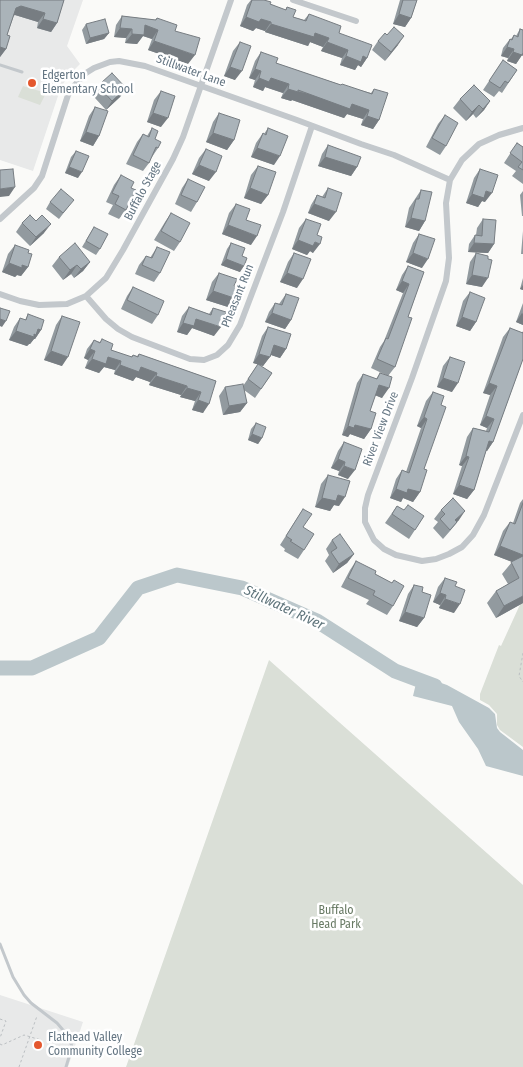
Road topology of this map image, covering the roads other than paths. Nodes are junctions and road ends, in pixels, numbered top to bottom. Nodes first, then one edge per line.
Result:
1 (231, 0) edge
2 (293, 0) edge
3 (356, 21) dead end
4 (0, 65) edge
5 (22, 72) dead end
6 (201, 86) junction
7 (312, 126) junction
8 (523, 128) edge
9 (450, 180) junction
10 (0, 219) edge
11 (0, 294) edge
12 (86, 296) junction
13 (523, 415) edge
14 (0, 944) edge
15 (66, 1067) edge

1 - 6 street, Buffalo Stage
2 - 3 street
4 - 5 lane
6 - 7 street, Stillwater Lane
6 - 10 street, Stillwater Lane
6 - 12 street, Buffalo Stage
7 - 9 street, Stillwater Lane
7 - 12 street, Pheasant Run
8 - 9 street, River View Drive
9 - 13 street, River View Drive
11 - 12 street, Buffalo Stage
14 - 15 lane

